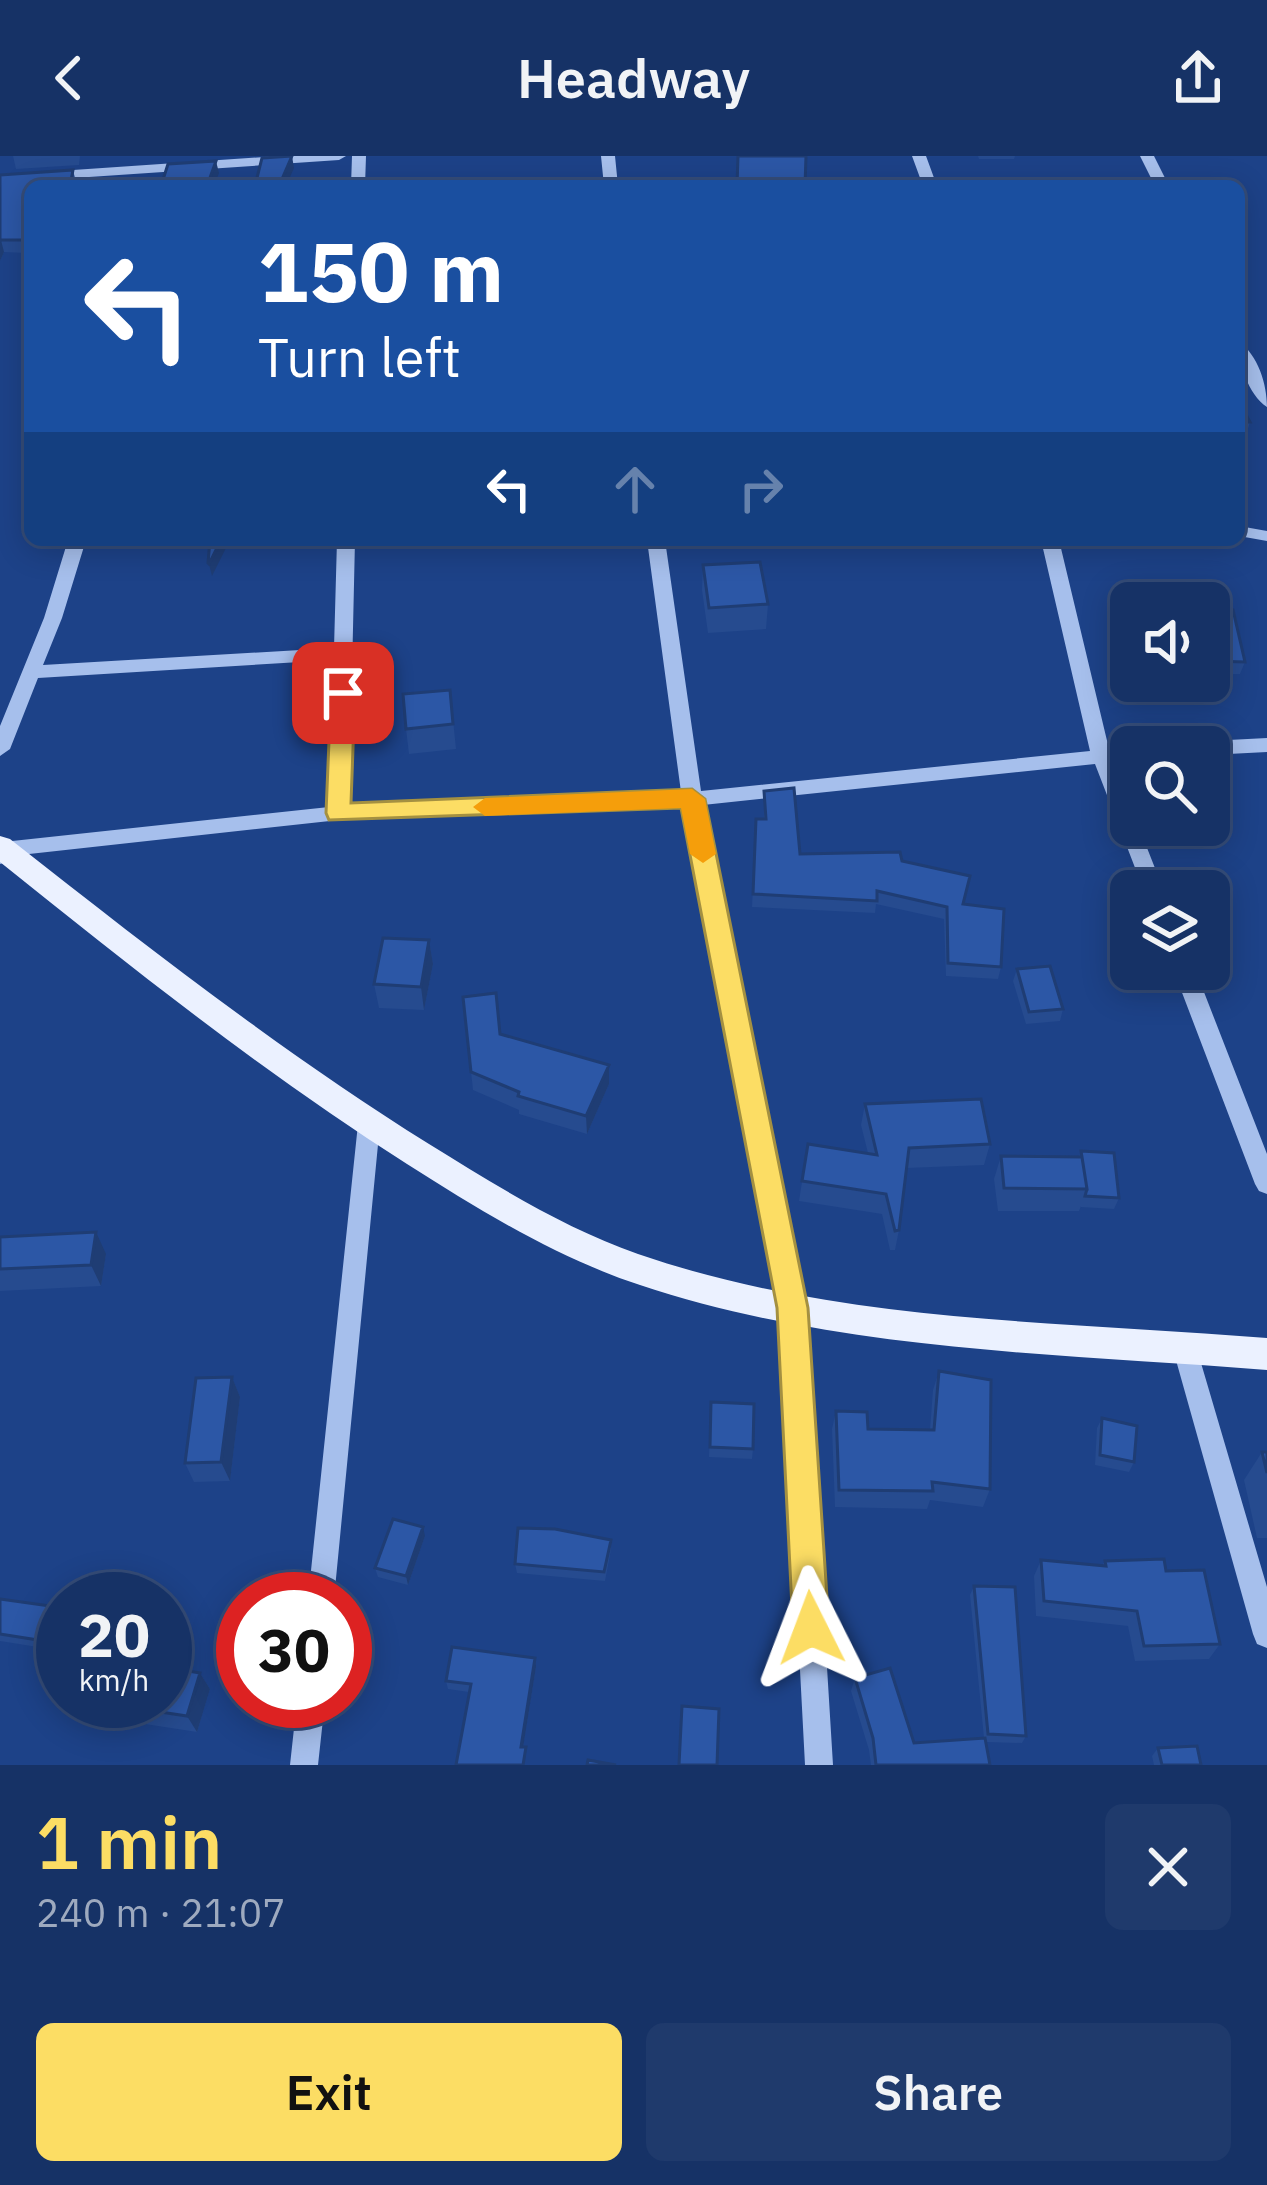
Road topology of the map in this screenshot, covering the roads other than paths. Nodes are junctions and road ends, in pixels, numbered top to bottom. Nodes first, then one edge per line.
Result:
1 (339, 156) edge
2 (143, 170) edge
3 (0, 179) edge
4 (1253, 377) edge
5 (1267, 402) edge
6 (75, 546) edge
7 (346, 546) edge
8 (657, 546) edge
9 (1051, 546) edge
10 (344, 653) junction
11 (31, 672) junction
12 (1267, 745) edge
13 (1230, 747) edge
14 (0, 749) edge
15 (1101, 754) junction
16 (1110, 754) edge
17 (692, 799) junction
18 (338, 813) junction
19 (1, 851) edge
20 (1146, 870) edge
21 (1192, 990) edge
22 (369, 1124) junction
23 (1267, 1184) edge
24 (793, 1308) junction
25 (1184, 1346) junction
26 (1267, 1354) edge
27 (324, 1572) edge
28 (1267, 1634) edge
29 (308, 1728) edge
30 (304, 1765) edge
31 (819, 1765) edge

1 - 2 street
2 - 3 street
4 - 5 street
6 - 11 street
7 - 10 street
8 - 17 street
9 - 15 street
10 - 11 street
10 - 18 street
11 - 14 street
12 - 13 street
15 - 16 street
15 - 17 street
15 - 20 street
17 - 18 street
17 - 24 street
18 - 19 street
19 - 22 main road
21 - 23 street
22 - 24 main road
22 - 27 street
24 - 25 main road
24 - 31 street
25 - 26 main road
25 - 28 street
29 - 30 street

